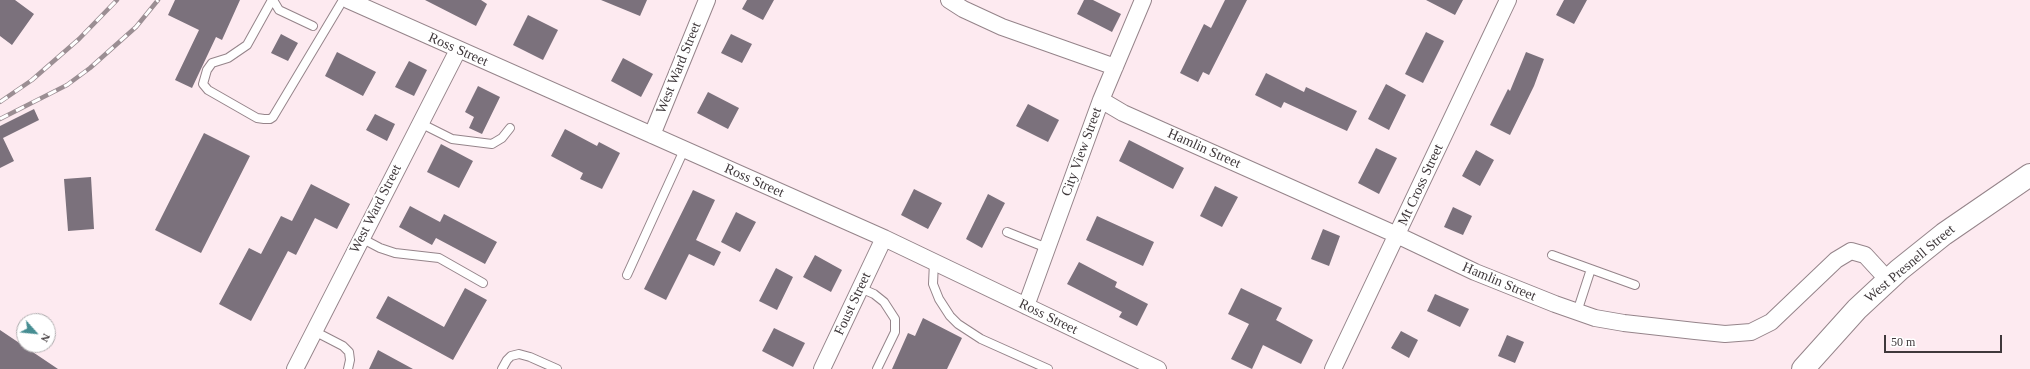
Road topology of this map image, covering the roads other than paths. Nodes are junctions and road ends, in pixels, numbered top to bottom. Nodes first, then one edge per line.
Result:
1 (272, 0) edge
2 (343, 0) edge
3 (348, 0) edge
4 (707, 0) edge
5 (948, 0) edge
6 (1143, 0) edge
7 (1508, 0) edge
8 (313, 26) dead end
9 (458, 50) junction
10 (1115, 67) junction
11 (1102, 100) junction
12 (420, 123) junction
13 (510, 128) dead end
14 (652, 136) junction
15 (684, 150) junction
16 (2030, 175) edge
17 (1007, 232) dead end
18 (1397, 235) junction
19 (361, 238) junction
20 (884, 238) junction
21 (1047, 248) junction
22 (1552, 255) dead end
23 (934, 262) junction
24 (1591, 269) junction
25 (627, 275) dead end
26 (1888, 280) junction
27 (483, 283) dead end
28 (1635, 284) dead end
29 (860, 288) junction
30 (1026, 306) junction
31 (1577, 312) junction
32 (314, 331) junction
33 (295, 369) edge
34 (348, 369) edge
35 (502, 369) edge
36 (557, 369) edge
37 (822, 369) edge
38 (877, 369) edge
39 (1048, 369) edge
40 (1158, 369) edge
41 (1334, 369) edge
42 (1803, 369) edge

1 - 2 lane
1 - 8 lane
3 - 9 street, Ross Street
4 - 14 street, West Ward Street
5 - 10 street
6 - 10 street, City View Street
7 - 18 street, Mt Cross Street
9 - 12 street, West Ward Street
9 - 14 street, Ross Street
10 - 11 street, City View Street
11 - 18 street, Hamlin Street
11 - 21 street, City View Street
12 - 13 lane
12 - 19 street, West Ward Street
14 - 15 street, Ross Street
15 - 20 street, Ross Street
15 - 25 lane
16 - 26 main road, West Presnell Street
17 - 21 lane
18 - 31 street, Hamlin Street
18 - 41 street, Mt Cross Street
19 - 27 lane
19 - 32 street, West Ward Street
20 - 23 street, Ross Street
20 - 29 street, Foust Street
21 - 30 street, City View Street
22 - 24 lane
23 - 30 street, Ross Street
23 - 39 lane
24 - 28 lane
24 - 31 lane
26 - 31 street, Hamlin Street
26 - 42 main road, West Presnell Street
29 - 37 street, Foust Street
29 - 38 lane
30 - 40 street, Ross Street
32 - 33 street, West Ward Street
32 - 34 lane
35 - 36 lane

